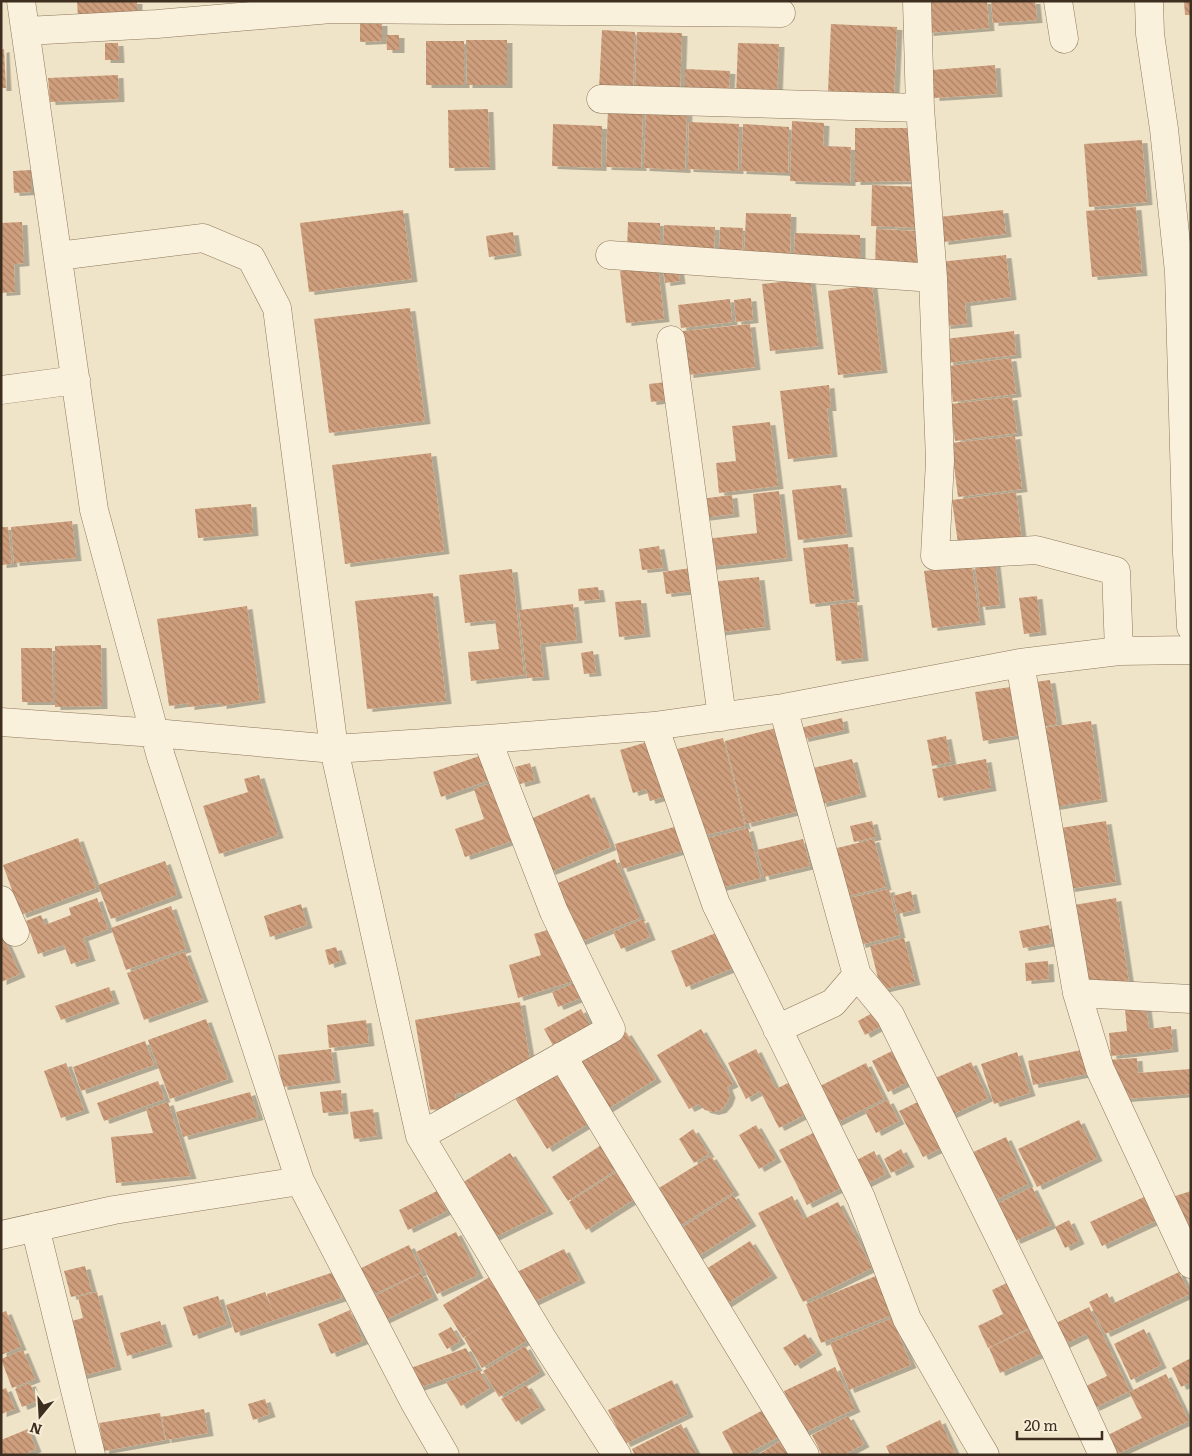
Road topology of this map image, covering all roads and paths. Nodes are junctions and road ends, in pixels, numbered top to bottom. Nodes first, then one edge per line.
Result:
1 (20, 1) edge
2 (917, 1) edge
3 (1058, 1) edge
4 (1149, 1) edge
5 (781, 13) dead end
6 (26, 31) junction
7 (1064, 39) dead end
8 (601, 99) dead end
9 (920, 108) junction
10 (610, 254) dead end
11 (58, 256) junction
12 (933, 278) junction
13 (672, 340) dead end
14 (76, 380) junction
15 (1, 390) edge
16 (1191, 627) edge
17 (1191, 650) edge
18 (1119, 651) junction
19 (1020, 663) junction
20 (782, 708) junction
21 (722, 717) junction
22 (1, 722) edge
23 (654, 726) junction
24 (155, 732) junction
25 (487, 739) junction
26 (334, 749) junction
27 (1, 900) edge
28 (14, 932) dead end
29 (857, 974) junction
30 (1077, 993) junction
31 (1191, 999) edge
32 (777, 1029) junction
33 (562, 1056) junction
34 (420, 1136) junction
35 (300, 1181) junction
36 (35, 1227) junction
37 (1, 1235) edge
38 (1191, 1264) edge
39 (91, 1455) edge
40 (445, 1455) edge
41 (617, 1455) edge
42 (806, 1455) edge
43 (986, 1455) edge
44 (1103, 1455) edge

1 - 6 street
2 - 9 street
3 - 7 street
4 - 16 street
5 - 6 street
6 - 11 street
8 - 9 street
9 - 12 street
10 - 12 street
11 - 14 street
11 - 26 street
12 - 18 street
13 - 21 street
14 - 15 street
14 - 24 street
17 - 18 street
18 - 19 street
19 - 20 street
19 - 30 street
20 - 21 street
20 - 29 street
21 - 23 street
22 - 24 street
23 - 25 street
23 - 32 street
24 - 26 street
24 - 35 street
25 - 26 street
25 - 33 street
26 - 34 street
27 - 28 street
29 - 32 street
29 - 44 street
30 - 31 street
30 - 38 street
32 - 43 street
33 - 34 street
33 - 42 street
34 - 41 street
35 - 36 street
35 - 40 street
36 - 37 street
36 - 39 street

